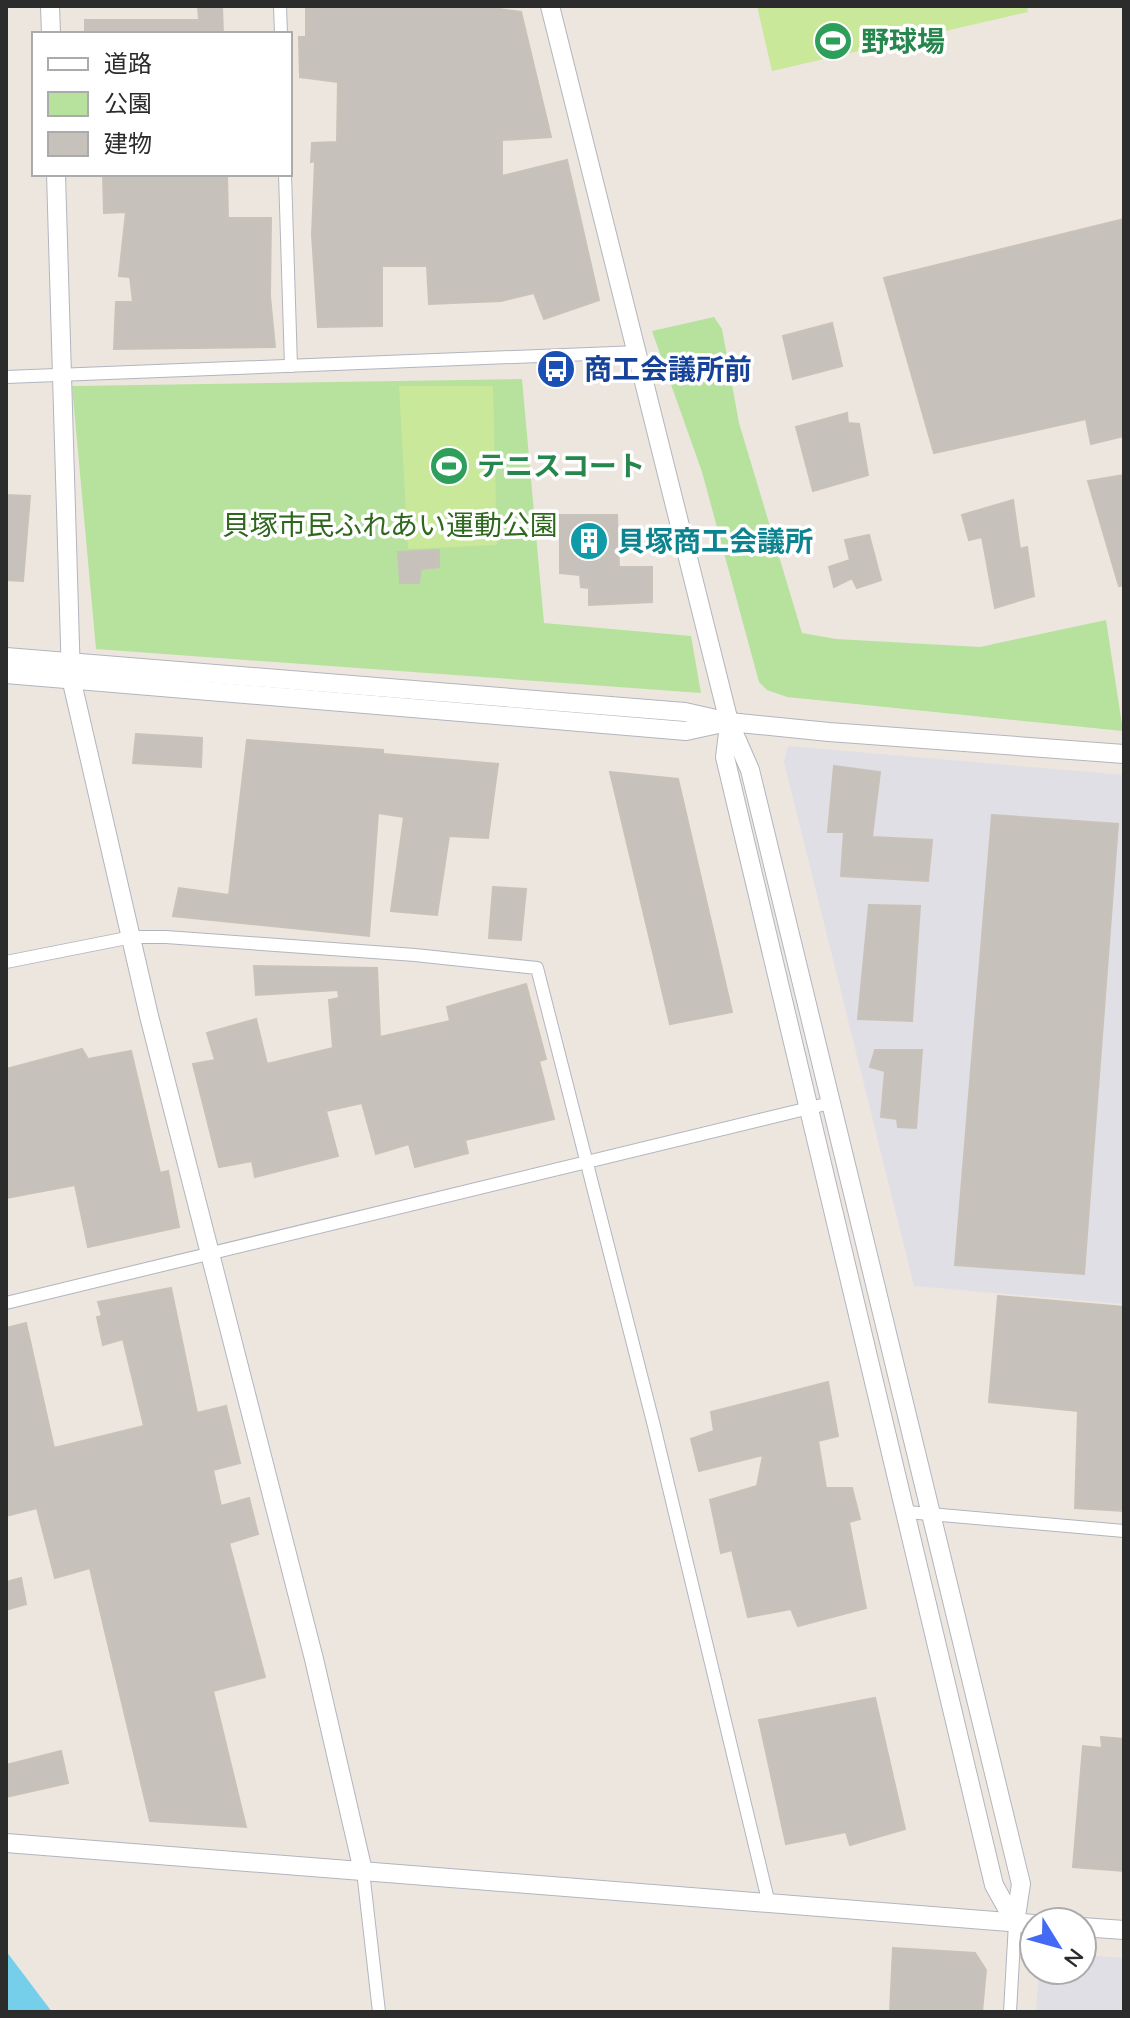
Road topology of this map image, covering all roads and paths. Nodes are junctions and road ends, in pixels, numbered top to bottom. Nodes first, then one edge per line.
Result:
1 (50, 6) edge
2 (280, 6) edge
3 (550, 6) edge
4 (51, 32) edge
5 (281, 32) edge
6 (56, 176) edge
7 (285, 176) edge
8 (639, 352) junction
9 (291, 366) junction
10 (64, 375) junction
11 (6, 377) edge
12 (6, 657) edge
13 (71, 670) junction
14 (6, 674) edge
15 (729, 722) junction
16 (1124, 754) edge
17 (132, 937) junction
18 (6, 962) edge
19 (830, 1103) junction
20 (809, 1109) junction
21 (588, 1163) junction
22 (211, 1256) junction
23 (6, 1303) edge
24 (907, 1512) junction
25 (931, 1514) junction
26 (1124, 1531) edge
27 (6, 1843) edge
28 (363, 1871) junction
29 (769, 1904) junction
30 (1023, 1906) edge
31 (1018, 1916) edge
32 (1018, 1924) edge
33 (1098, 1928) edge
34 (1124, 1930) edge
35 (1018, 1962) edge
36 (379, 2012) edge
37 (1010, 2012) edge

1 - 4 street
2 - 5 street
3 - 8 street
6 - 10 street
7 - 9 street
8 - 9 street
8 - 15 street
9 - 10 street
10 - 11 street
10 - 13 street
12 - 13 street
13 - 14 street
13 - 15 street
13 - 17 street
15 - 16 street
15 - 19 street
15 - 20 street
17 - 18 street
17 - 21 street
17 - 22 street
19 - 20 street
19 - 25 street
20 - 21 street
20 - 24 street
21 - 22 street
21 - 29 street
22 - 23 street
22 - 28 street
24 - 25 street
24 - 31 street
25 - 26 street
25 - 30 street
27 - 28 street
28 - 29 street
28 - 36 street
29 - 32 street
33 - 34 street
35 - 37 street

